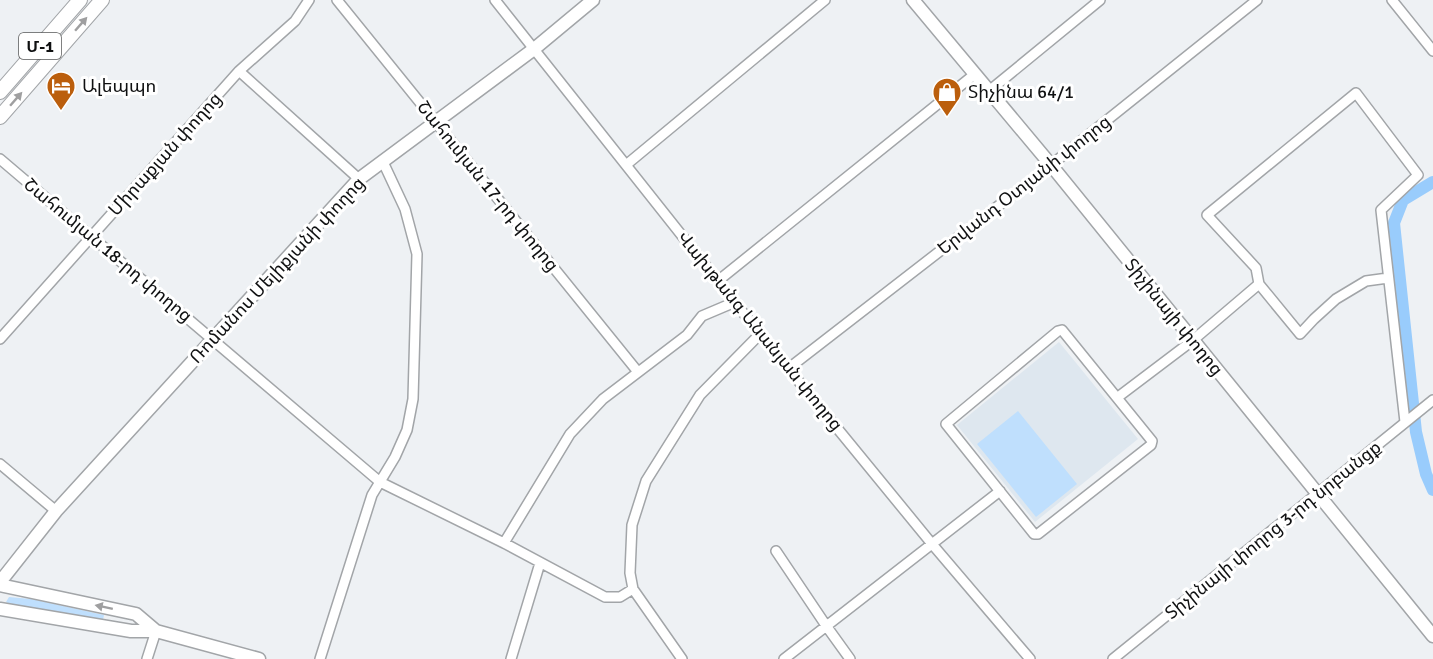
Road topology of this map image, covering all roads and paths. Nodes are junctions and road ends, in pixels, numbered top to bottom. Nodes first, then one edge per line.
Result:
1 (80, 0) edge
2 (102, 0) edge
3 (309, 0) edge
4 (337, 0) edge
5 (495, 0) edge
6 (593, 0) edge
7 (825, 0) edge
8 (913, 0) edge
9 (1100, 0) edge
10 (1257, 0) edge
11 (1392, 0) edge
12 (534, 49) junction
13 (1433, 51) edge
14 (239, 71) junction
15 (975, 74) junction
16 (989, 91) junction
17 (0, 92) edge
18 (0, 117) edge
19 (436, 122) junction
20 (0, 159) edge
21 (383, 162) junction
22 (626, 165) junction
23 (1051, 165) junction
24 (359, 179) junction
25 (92, 237) junction
26 (1388, 278) junction
27 (719, 280) junction
28 (1259, 284) junction
29 (735, 303) junction
30 (760, 334) junction
31 (0, 339) edge
32 (213, 340) junction
33 (1192, 341) junction
34 (789, 368) junction
35 (638, 372) junction
36 (1118, 397) junction
37 (1430, 403) edge
38 (1405, 423) junction
39 (0, 464) edge
40 (380, 482) junction
41 (999, 491) junction
42 (1318, 494) junction
43 (56, 512) junction
44 (504, 543) junction
45 (932, 544) junction
46 (776, 550) dead end
47 (540, 563) junction
48 (0, 584) edge
49 (633, 589) junction
50 (0, 609) edge
51 (826, 627) junction
52 (156, 631) junction
53 (1433, 636) edge
54 (147, 659) edge
55 (259, 659) edge
56 (320, 659) edge
57 (511, 659) edge
58 (682, 659) edge
59 (784, 659) edge
60 (850, 659) edge
61 (1030, 659) edge
62 (1113, 659) edge

1 - 17 main road, Մ-1
18 -> 2 main road, Մ-1
3 - 14 street, Միրաքյան փողոց
4 - 19 street, Շահումյան 17-րդ փողոց
5 - 12 street, Վախթանգ Անանյան փողոց
6 - 12 street, Ռոմանոս Մելիքյանի փողոց
7 - 22 street
8 - 15 street, Տիչինայի փողոց
9 - 16 street
10 - 23 street, Երվանդ Օտյանի փողոց
11 - 13 street
12 - 19 street, Ռոմանոս Մելիքյանի փողոց
12 - 22 street, Վախթանգ Անանյան փողոց
14 - 24 street
14 - 25 street, Միրաքյան փողոց
15 - 16 street, Տիչինայի փողոց
15 - 27 street
16 - 23 street, Տիչինայի փողոց
19 - 21 street, Ռոմանոս Մելիքյանի փողոց
19 - 35 street, Շահումյան 17-րդ փողոց
20 - 25 street, Շահումյան 18-րդ փողոց
21 - 24 street, Ռոմանոս Մելիքյանի փողոց
21 - 40 street
22 - 27 street, Վախթանգ Անանյան փողոց
23 - 33 street, Տիչինայի փողոց
23 - 34 street, Երվանդ Օտյանի փողոց
24 - 32 street, Ռոմանոս Մելիքյանի փողոց
25 - 31 street, Միրաքյան փողոց
25 - 32 street, Շահումյան 18-րդ փողոց
26 - 28 street
26 - 28 street
26 - 38 street
27 - 29 street, Վախթանգ Անանյան փողոց
28 - 33 street
29 - 30 street, Վախթանգ Անանյան փողոց
29 - 35 street
30 - 34 street, Վախթանգ Անանյան փողոց
30 - 49 street
32 - 40 street, Շահումյան 18-րդ փողոց
32 - 43 street, Ռոմանոս Մելիքյանի փողոց
33 - 36 street
33 - 42 street, Տիչինայի փողոց
34 - 45 street, Վախթանգ Անանյան փողոց
35 - 44 street
36 - 41 street
36 - 41 street
37 - 38 street, Տիչինայի փողոց 3-րդ նրբանցք
38 - 42 street, Տիչինայի փողոց 3-րդ նրբանցք
39 - 43 street
40 - 44 street, Շահումյան 18-րդ փողոց
40 - 56 street
41 - 45 street
42 - 53 street, Տիչինայի փողոց
42 - 62 street, Տիչինայի փողոց 3-րդ նրբանցք
43 - 48 street, Ռոմանոս Մելիքյանի փողոց
44 - 47 street, Շահումյան 18-րդ փողոց
45 - 51 street
45 - 61 street, Վախթանգ Անանյան փողոց
46 - 51 street
47 - 49 street, Շահումյան 18-րդ փողոց
47 - 57 street
52 -> 48 street
49 - 58 street
50 - 52 street
51 - 59 street
51 - 60 street
52 - 54 street
52 - 55 street

